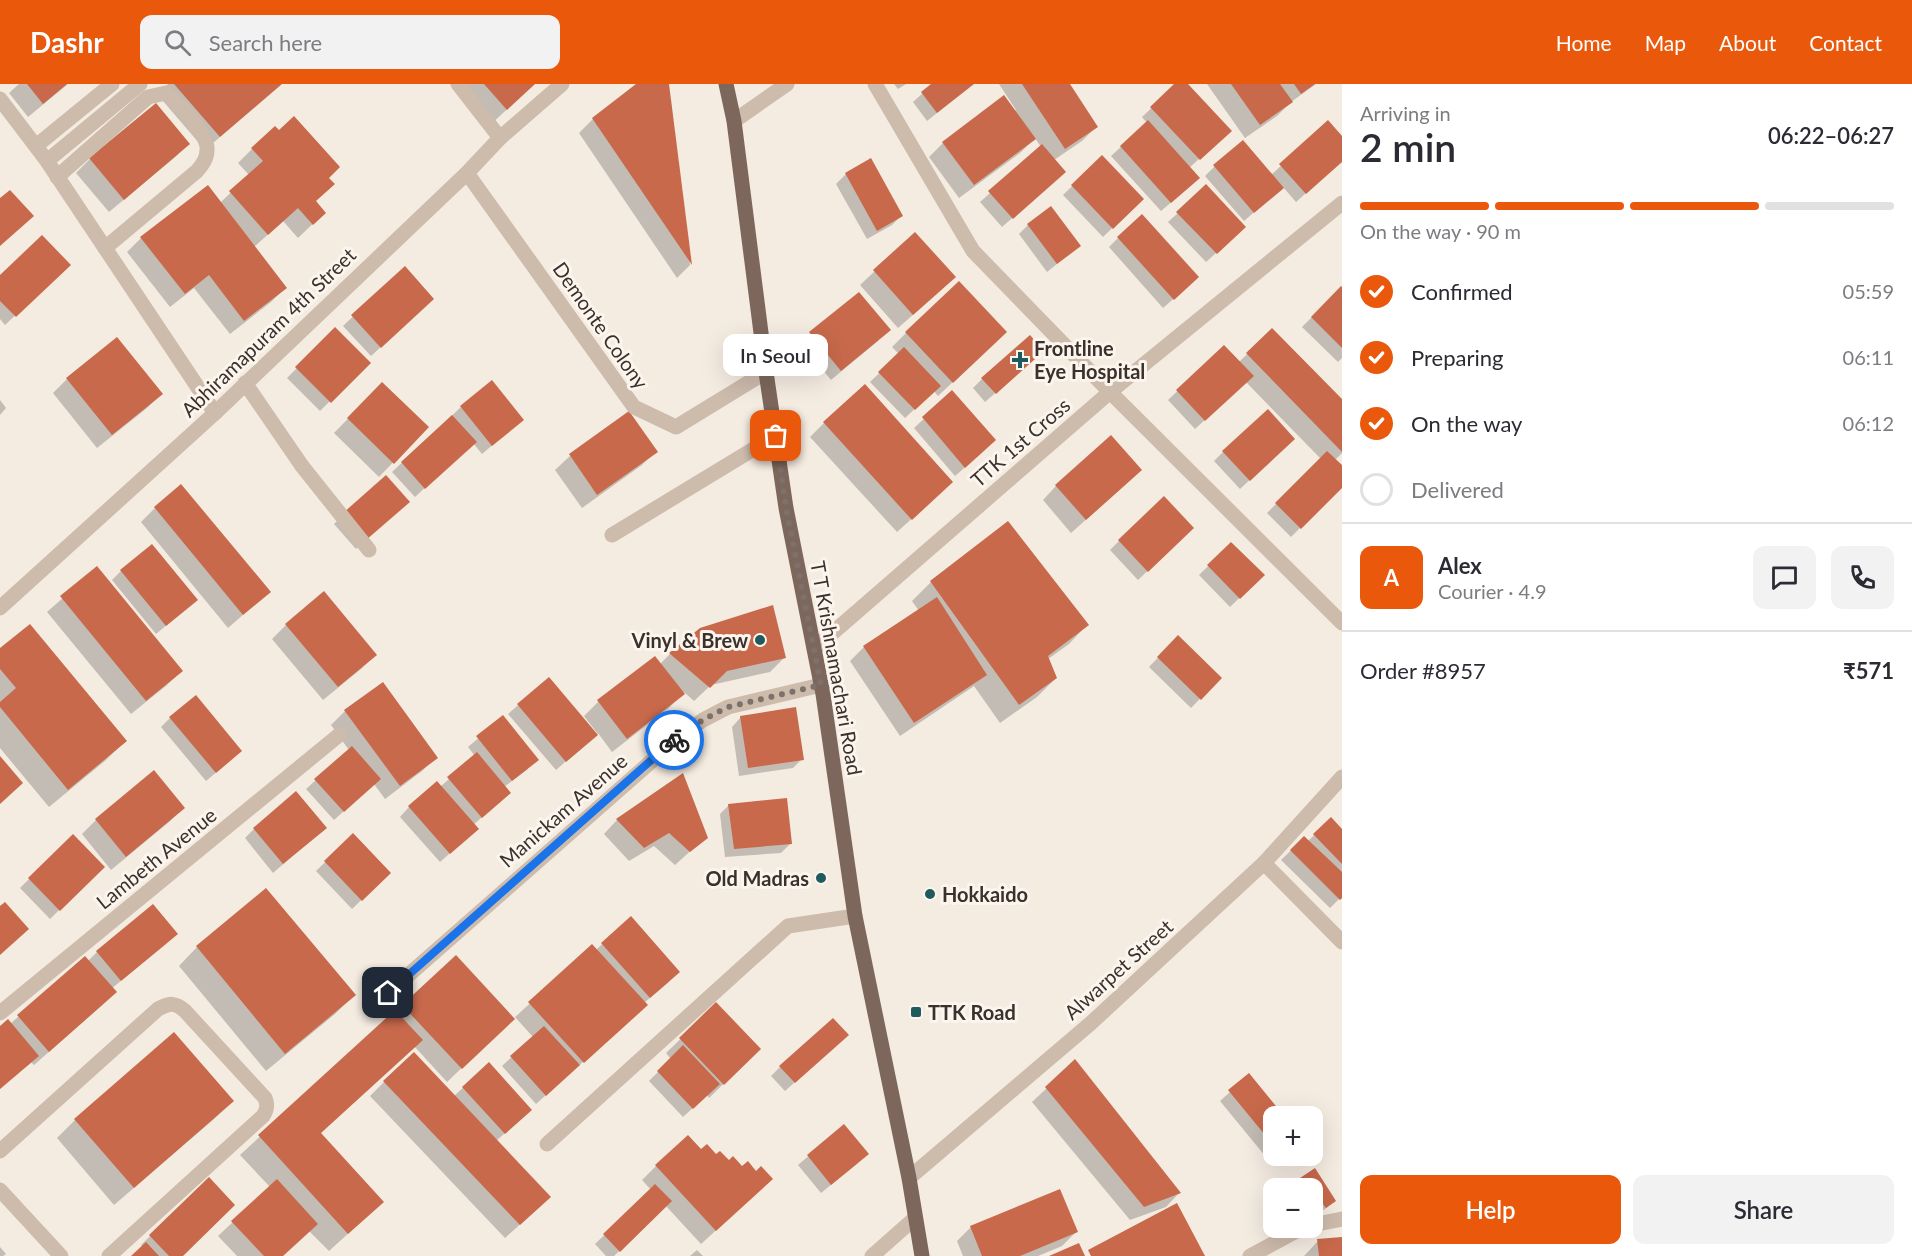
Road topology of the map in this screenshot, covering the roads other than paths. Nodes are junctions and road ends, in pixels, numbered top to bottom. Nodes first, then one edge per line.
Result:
1 (112, 84) edge
2 (140, 84) edge
3 (459, 84) edge
4 (562, 84) edge
5 (726, 84) edge
6 (787, 84) edge
7 (875, 84) edge
8 (0, 99) edge
9 (734, 121) junction
10 (500, 138) junction
11 (36, 146) junction
12 (46, 161) junction
13 (467, 173) junction
14 (57, 177) junction
15 (1342, 203) edge
16 (105, 248) junction
17 (766, 372) junction
18 (245, 383) junction
19 (1110, 392) junction
20 (214, 413) junction
21 (776, 436) junction
22 (612, 535) dead end
23 (369, 550) dead end
24 (0, 608) edge
25 (1342, 623) edge
26 (814, 649) junction
27 (821, 685) junction
28 (339, 735) dead end
29 (1342, 777) edge
30 (1264, 863) junction
31 (855, 916) junction
32 (1342, 942) edge
33 (388, 993) dead end
34 (0, 1013) edge
35 (547, 1144) dead end
36 (0, 1151) edge
37 (909, 1178) junction
38 (0, 1190) edge
39 (915, 1218) junction
40 (1342, 1219) edge
41 (1323, 1223) edge
42 (1284, 1238) edge
43 (61, 1256) edge
44 (109, 1256) edge
45 (872, 1256) edge
46 (922, 1256) edge
47 (1250, 1256) edge

1 - 11 street
2 - 12 street
3 - 10 street
4 - 10 street, Abhiramapuram 4th Street
5 - 9 main road, T T Krishnamachari Road
6 - 9 street
7 - 19 street
8 - 11 street
9 - 17 main road, T T Krishnamachari Road
10 - 13 street, Abhiramapuram 4th Street
11 - 12 street
12 - 14 street
13 - 17 street, Demonte Colony
13 - 18 street, Abhiramapuram 4th Street
14 - 16 street
14 - 16 street
15 - 19 street, TTK 1st Cross
16 - 20 street
17 - 21 main road, T T Krishnamachari Road
18 - 20 street, Abhiramapuram 4th Street
18 - 23 street
19 - 25 street
19 - 26 street, TTK 1st Cross
20 - 24 street, Abhiramapuram 4th Street
21 - 22 street
21 - 26 main road, T T Krishnamachari Road
26 - 27 main road, T T Krishnamachari Road
27 - 31 main road, T T Krishnamachari Road
27 - 33 street, Manickam Avenue
28 - 34 street, Lambeth Avenue
29 - 30 street, Alwarpet Street
30 - 32 street
30 - 37 street, Alwarpet Street
31 - 35 street
31 - 37 main road, T T Krishnamachari Road
36 - 44 street
37 - 39 main road, T T Krishnamachari Road
38 - 43 street
39 - 45 street
39 - 46 main road, T T Krishnamachari Road
40 - 41 street
42 - 47 street

